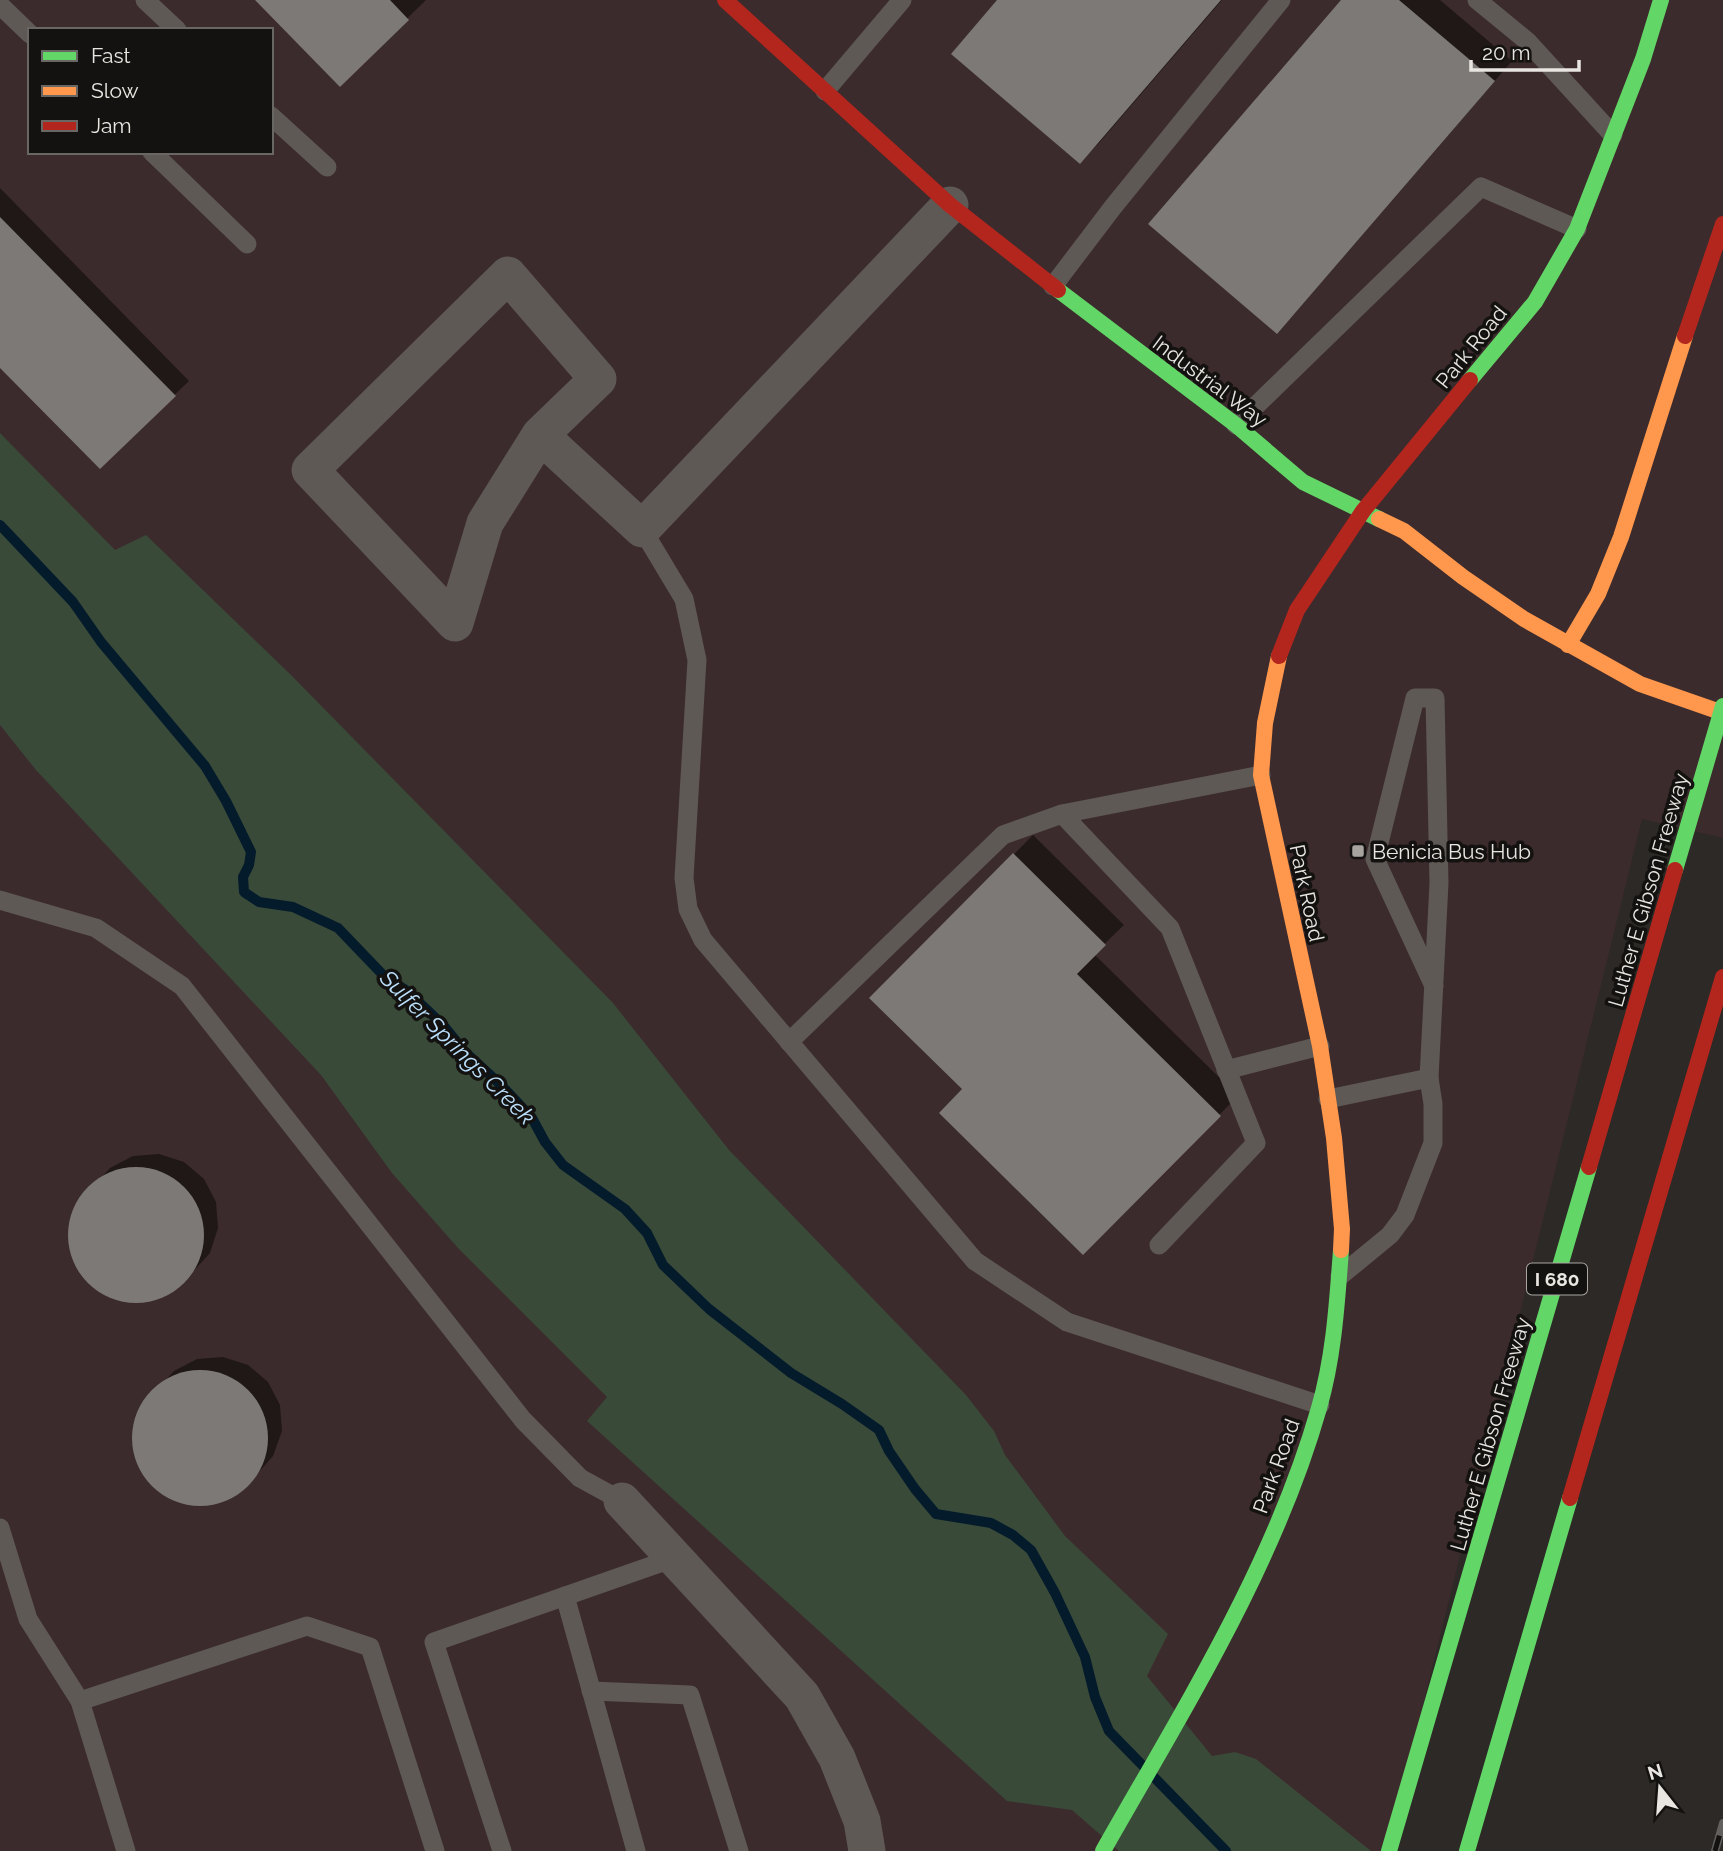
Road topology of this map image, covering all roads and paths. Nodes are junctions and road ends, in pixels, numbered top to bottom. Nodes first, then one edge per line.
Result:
1 (145, 0) edge
2 (725, 0) edge
3 (902, 0) edge
4 (1281, 0) edge
5 (1477, 0) edge
6 (1661, 0) edge
7 (0, 5) edge
8 (175, 28) edge
9 (28, 32) edge
10 (825, 91) junction
11 (273, 118) edge
12 (1613, 135) junction
13 (154, 154) edge
14 (327, 167) dead end
15 (950, 205) junction
16 (1723, 225) edge
17 (1577, 229) junction
18 (247, 244) dead end
19 (1053, 286) junction
20 (1236, 425) junction
21 (540, 435) junction
22 (1363, 511) junction
23 (642, 529) junction
24 (1568, 645) junction
25 (1723, 706) edge
26 (1723, 713) edge
27 (1261, 775) junction
28 (1062, 814) junction
29 (0, 900) edge
30 (1723, 977) edge
31 (1434, 986) junction
32 (789, 1042) junction
33 (1320, 1046) junction
34 (1226, 1070) junction
35 (1429, 1078) junction
36 (1328, 1098) junction
37 (1159, 1245) dead end
38 (1339, 1277) junction
39 (1320, 1405) junction
40 (622, 1501) joint
41 (0, 1528) edge
42 (674, 1558) junction
43 (565, 1597) junction
44 (591, 1691) junction
45 (80, 1701) junction
46 (1105, 1847) edge
47 (126, 1851) edge
48 (435, 1851) edge
49 (502, 1851) edge
50 (636, 1851) edge
51 (739, 1851) edge
52 (867, 1851) edge
53 (1390, 1851) edge
54 (1467, 1851) edge

1 - 8 lane
2 - 10 main road, Industrial Way
3 - 10 lane
4 - 19 lane
5 - 12 lane
6 - 12 main road, Park Road
7 - 9 lane
10 - 15 main road, Industrial Way
11 - 14 lane
12 - 17 main road, Park Road
13 - 18 lane
15 - 19 main road, Industrial Way
15 - 23 street
16 - 24 main road
17 - 20 lane
17 - 22 main road, Park Road
19 - 20 main road, Industrial Way
20 - 22 main road, Industrial Way
21 - 21 street
21 - 23 street
22 - 24 main road, Industrial Way
22 - 27 main road, Park Road
23 - 32 lane
24 - 26 main road, Industrial Way
25 - 53 main road, Luther E Gibson Freeway / I 680, bridge
27 - 28 lane
27 - 33 main road, Park Road
28 - 32 lane
28 - 34 lane
29 - 40 lane
30 - 54 main road
31 - 31 lane
31 - 35 lane
32 - 39 lane
33 - 34 lane
33 - 36 main road, Park Road
34 - 37 lane
35 - 36 lane
35 - 38 lane
36 - 38 main road, Park Road
38 - 39 main road, Park Road
39 - 46 main road, Park Road
40 - 42 street
41 - 45 lane
42 - 43 lane
42 - 52 street
43 - 44 lane
43 - 49 lane
44 - 50 lane
44 - 51 lane
45 - 47 lane
45 - 48 lane

